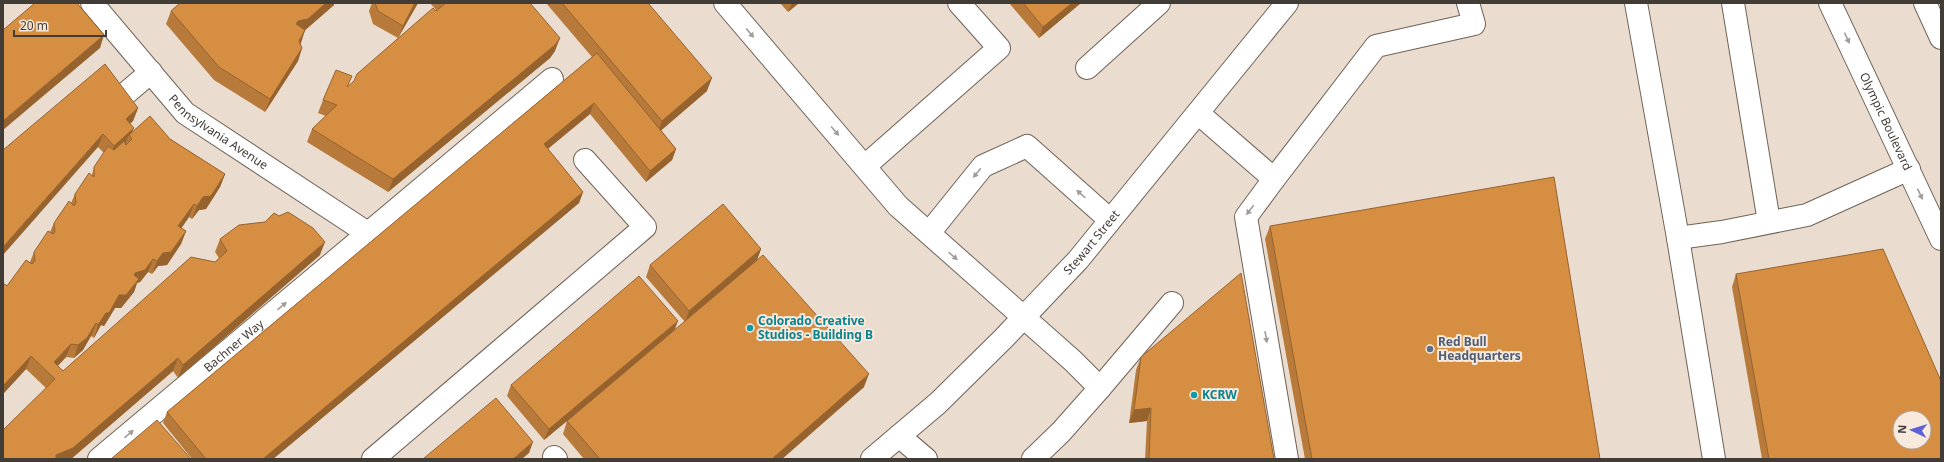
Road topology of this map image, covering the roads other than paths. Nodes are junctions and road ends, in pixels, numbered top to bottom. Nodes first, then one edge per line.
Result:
1 (92, 3) edge
2 (725, 3) edge
3 (959, 3) edge
4 (1159, 3) edge
5 (1468, 3) edge
6 (1636, 3) edge
7 (1733, 3) edge
8 (1830, 3) edge
9 (1925, 3) edge
10 (1277, 6) edge
11 (1941, 38) edge
12 (1087, 68) dead end
13 (151, 72) junction
14 (552, 79) dead end
15 (118, 100) edge
16 (1198, 113) junction
17 (586, 160) dead end
18 (865, 166) junction
19 (1909, 169) junction
20 (1274, 179) junction
21 (1110, 220) junction
22 (1769, 222) junction
23 (929, 233) junction
24 (369, 234) junction
25 (1678, 238) junction
26 (1941, 239) edge
27 (1172, 303) dead end
28 (1023, 318) junction
29 (1100, 388) junction
30 (899, 436) junction
31 (99, 459) edge
32 (374, 459) edge
33 (872, 459) edge
34 (926, 459) edge
35 (1033, 459) edge
36 (1287, 459) edge
37 (1714, 459) edge

1 - 13 street, Pennsylvania Avenue
2 -> 18 street
3 - 18 street
4 - 12 street
5 - 20 street
6 - 25 street
7 - 22 street
8 -> 19 street, Olympic Boulevard
9 - 11 street
10 - 16 street, Stewart Street
13 - 15 street
13 - 24 street, Pennsylvania Avenue
14 - 24 street, Bachner Way
16 - 20 street
16 - 21 street, Stewart Street
17 - 32 street
18 - 23 street
19 - 22 street
19 -> 26 street, Olympic Boulevard
20 -> 36 street
21 -> 23 street
21 - 28 street, Stewart Street
22 - 25 street
23 -> 28 street
31 -> 24 street, Bachner Way
25 - 37 street
27 - 29 street
28 - 29 street
28 - 30 street, Stewart Street
29 - 35 street
30 - 33 street, Stewart Street
30 - 34 street

